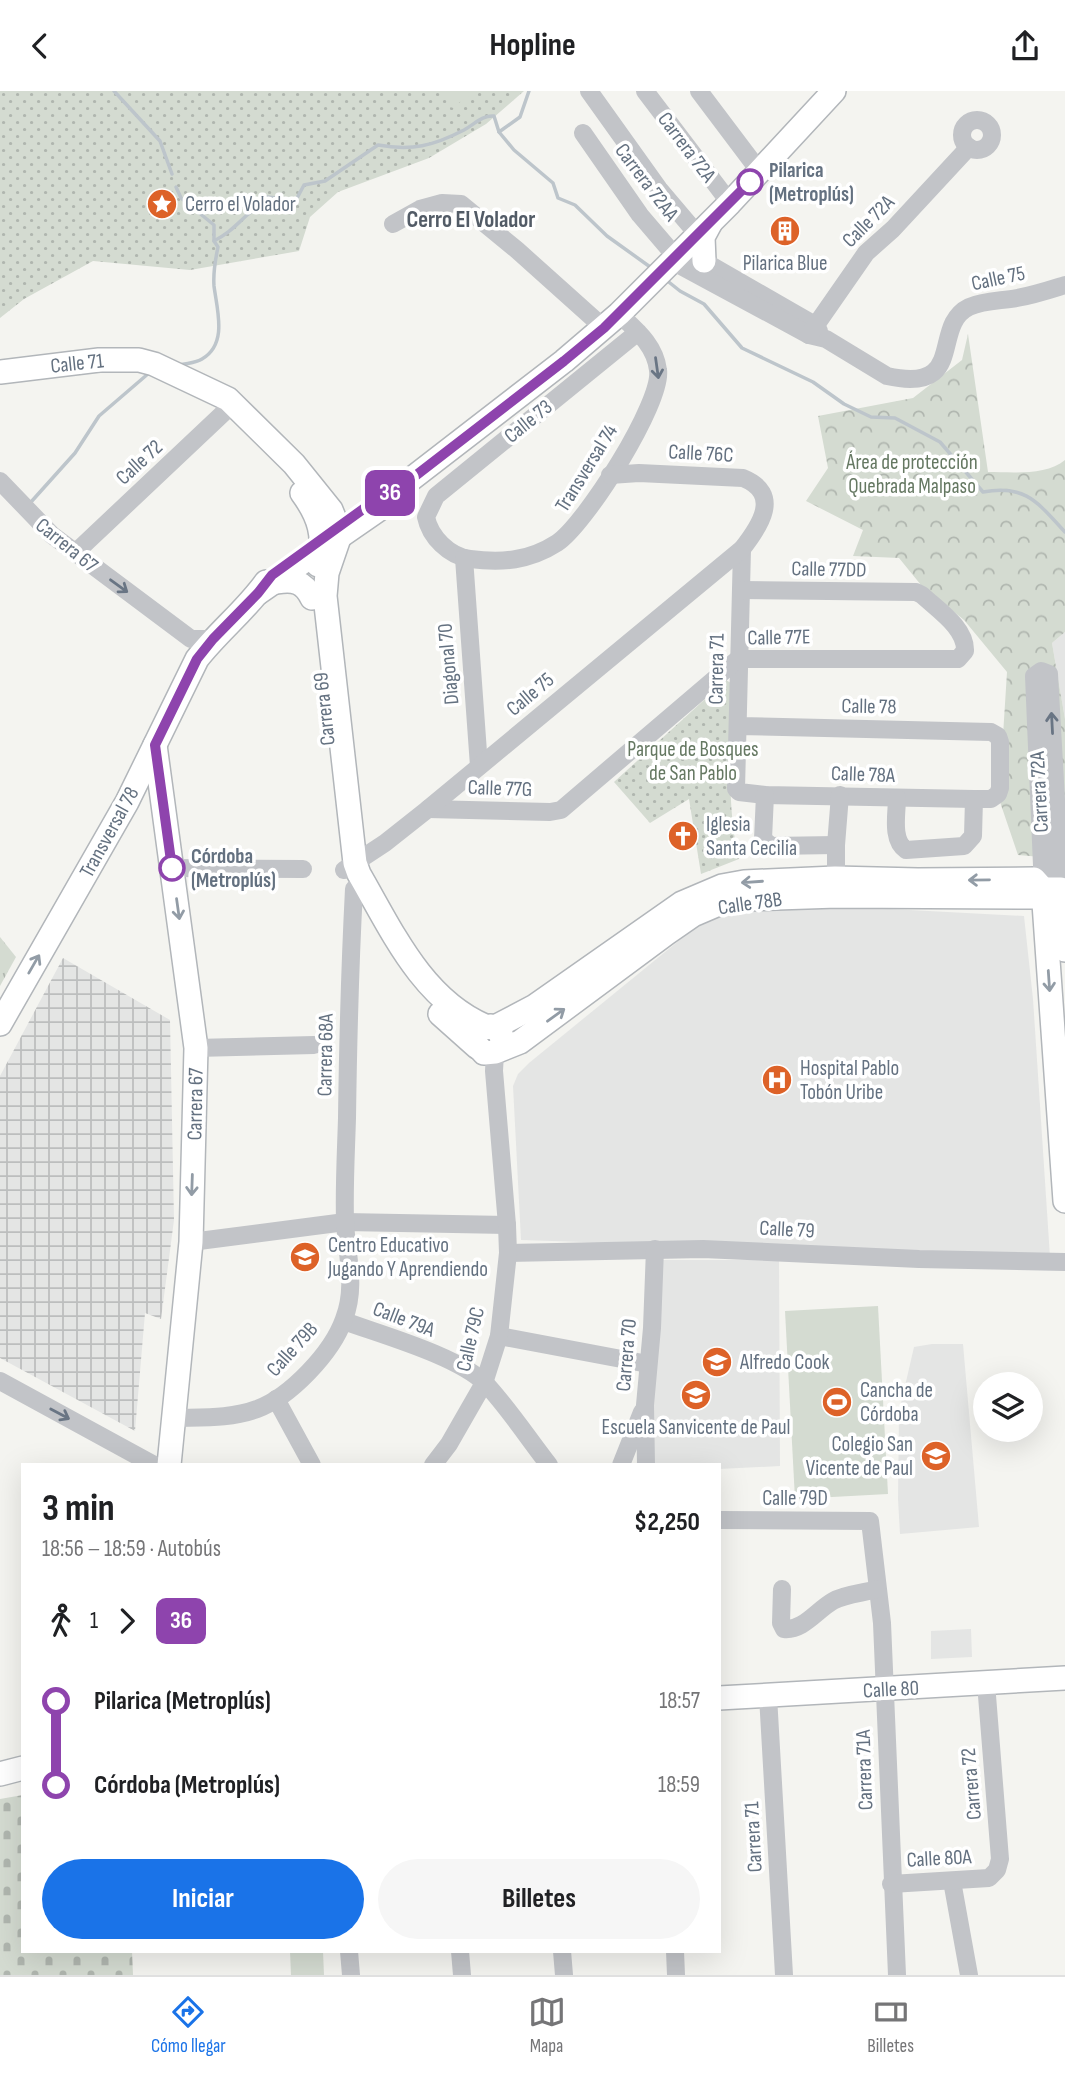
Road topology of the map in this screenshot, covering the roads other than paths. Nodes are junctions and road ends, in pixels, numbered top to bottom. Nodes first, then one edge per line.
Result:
1 (589, 91) edge
2 (645, 91) edge
3 (699, 91) edge
4 (834, 91) edge
5 (583, 133) dead end
6 (969, 147) dead end
7 (760, 172) junction
8 (730, 203) junction
9 (393, 224) dead end
10 (680, 253) junction
11 (704, 261) junction
12 (1065, 285) edge
13 (743, 291) junction
14 (611, 321) junction
15 (638, 332) junction
16 (816, 333) junction
17 (0, 372) edge
18 (229, 408) junction
19 (270, 447) junction
20 (610, 474) junction
21 (0, 481) edge
22 (397, 490) junction
23 (327, 504) junction
24 (369, 505) junction
25 (330, 538) junction
26 (742, 548) junction
27 (75, 553) junction
28 (464, 558) junction
29 (268, 588) junction
30 (740, 590) junction
31 (312, 598) junction
32 (200, 646) junction
33 (738, 659) junction
34 (958, 659) joint
35 (738, 726) junction
36 (998, 736) joint
37 (155, 745) junction
38 (479, 766) junction
39 (736, 789) joint
40 (765, 795) junction
41 (840, 795) junction
42 (897, 798) junction
43 (982, 799) junction
44 (127, 802) junction
45 (569, 804) joint
46 (428, 809) junction
47 (166, 817) junction
48 (836, 845) junction
49 (172, 868) junction
50 (303, 869) dead end
51 (351, 874) junction
52 (918, 880) junction
53 (836, 887) junction
54 (1056, 889) edge
55 (885, 897) junction
56 (1000, 897) junction
57 (1058, 924) edge
58 (1065, 950) edge
59 (535, 1006) junction
60 (454, 1009) junction
61 (0, 1024) edge
62 (314, 1045) dead end
63 (490, 1047) junction
64 (196, 1048) junction
65 (1065, 1201) edge
66 (345, 1222) junction
67 (507, 1225) junction
68 (191, 1242) junction
69 (655, 1249) junction
70 (508, 1253) junction
71 (1065, 1262) edge
72 (344, 1321) junction
73 (499, 1336) junction
74 (648, 1364) junction
75 (0, 1381) edge
76 (484, 1383) junction
77 (276, 1399) junction
78 (645, 1405) junction
79 (172, 1419) junction
80 (151, 1463) edge
81 (169, 1463) edge
82 (311, 1463) edge
83 (435, 1463) edge
84 (547, 1463) edge
85 (622, 1463) edge
86 (646, 1463) edge
87 (721, 1520) edge
88 (870, 1521) joint
89 (782, 1589) dead end
90 (877, 1589) junction
91 (1064, 1677) edge
92 (986, 1683) junction
93 (883, 1689) junction
94 (768, 1696) junction
95 (721, 1698) edge
96 (21, 1769) edge
97 (0, 1774) edge
98 (989, 1878) joint
99 (952, 1881) junction
100 (891, 1884) junction
101 (349, 1953) edge
102 (460, 1953) edge
103 (562, 1953) edge
104 (675, 1953) edge
105 (351, 1975) edge
106 (462, 1975) edge
107 (564, 1975) edge
108 (676, 1975) edge
109 (784, 1975) edge
110 (897, 1975) edge
111 (969, 1975) edge

1 - 10 street
2 - 8 street, Carrera 72A
3 - 7 street
4 - 7 main road, Calle 73
5 - 10 street, Carrera 72AA
6 - 16 street, Calle 72A
7 - 8 main road, Calle 73
8 - 10 main road, Calle 73
9 - 14 street
10 - 11 street, Calle 75
10 - 11 main road
10 - 13 street, Calle 75
10 - 14 main road, Calle 73
11 - 13 street, Calle 75
12 - 16 street, Calle 75
13 - 16 street, Calle 75
14 - 15 street, Transversal 74
14 - 22 main road, Calle 73
15 -> 20 street, Transversal 74
15 - 28 street, Calle 73
17 - 18 main road, Calle 71
18 - 19 main road
18 - 27 street, Calle 72
19 - 23 main road
19 - 25 main road
20 - 26 street, Calle 76C
20 - 28 street, Transversal 74
21 - 27 street, Carrera 67
22 - 24 main road, Calle 73
22 - 25 main road, Calle 73
23 - 24 main road
23 - 25 main road
24 - 25 main road, Calle 73
25 - 29 main road, Calle 73
25 - 31 main road, Carrera 69
25 - 51 main road, Carrera 69
26 - 30 street, Carrera 71
26 - 38 street, Calle 75
27 -> 32 street, Carrera 67
28 - 38 street, Diagonal 70
29 - 31 main road
29 - 32 main road, Calle 73
30 - 33 street, Carrera 71
30 - 34 street, Calle 77DD
31 - 51 main road, Carrera 69
32 - 37 main road, Transversal 78
33 - 34 street, Calle 77E
33 - 35 street, Carrera 71
33 - 45 street, Calle 77E
35 - 36 street, Calle 78
35 - 39 street, Carrera 71
36 - 43 street, Carrera 72A
37 - 44 main road, Transversal 78
37 - 47 main road, Carrera 67
38 - 46 street, Calle 75
39 - 40 street, Calle 78A
40 - 41 street, Calle 78A
40 - 48 street
41 - 42 street, Calle 78A
41 - 48 street
42 - 43 street, Calle 78A
42 - 43 street
44 - 47 main road
61 -> 44 main road, Transversal 78
45 - 46 street, Calle 77G
46 - 51 street, Calle 75
47 - 49 main road, Carrera 67
48 - 53 street
49 - 50 street
49 -> 64 main road, Carrera 67
51 - 60 main road, Carrera 69
51 - 63 main road, Carrera 69
51 - 66 street, Carrera 68A
52 - 53 main road, Calle 78B
54 -> 52 main road, Calle 78B
52 - 55 main road
53 - 55 main road, Calle 78B
53 -> 59 main road, Calle 78B
63 -> 53 main road, Calle 78B
54 -> 54 street, Carrera 72A
54 - 56 main road, Calle 78B
54 - 57 main road, Carrera 72A
55 - 56 main road, Calle 78B
56 - 57 main road
57 - 58 main road, Carrera 72A
57 -> 65 main road, Carrera 72A
59 - 60 main road
59 - 63 main road, Calle 78B
60 - 63 main road, Carrera 69
62 - 64 street
63 - 67 street
64 -> 68 main road, Carrera 67
66 - 67 street
66 - 68 street
66 - 72 street, Calle 79B
67 - 70 street
68 - 79 main road, Carrera 67
69 - 70 street, Calle 79
69 - 71 street, Calle 79
69 - 74 street, Carrera 70
70 - 73 street, Calle 79C
72 - 76 street, Calle 79A
72 - 77 street, Calle 79B
73 - 74 street
73 - 76 street, Calle 79C
74 - 78 street, Carrera 70
75 -> 80 street
76 - 83 street, Calle 79C
76 - 84 street
77 - 79 street, Calle 79B
77 - 82 street
78 - 85 street
78 - 86 street, Carrera 70
79 - 81 main road, Carrera 67
87 - 88 street, Calle 79D
88 - 90 street, Carrera 71A
89 - 90 street
90 - 93 street, Carrera 71A
91 - 92 main road, Calle 80
92 - 93 main road, Calle 80
92 - 98 street, Carrera 72
93 - 94 main road, Calle 80
93 - 100 street, Carrera 71A
94 - 95 main road, Calle 80
94 - 109 street, Carrera 71
96 - 97 main road
98 - 99 street, Calle 80A
99 - 100 street, Calle 80A
99 - 111 street
100 - 110 street, Carrera 71A
101 - 105 street
102 - 106 street
103 - 107 street
104 - 108 street

